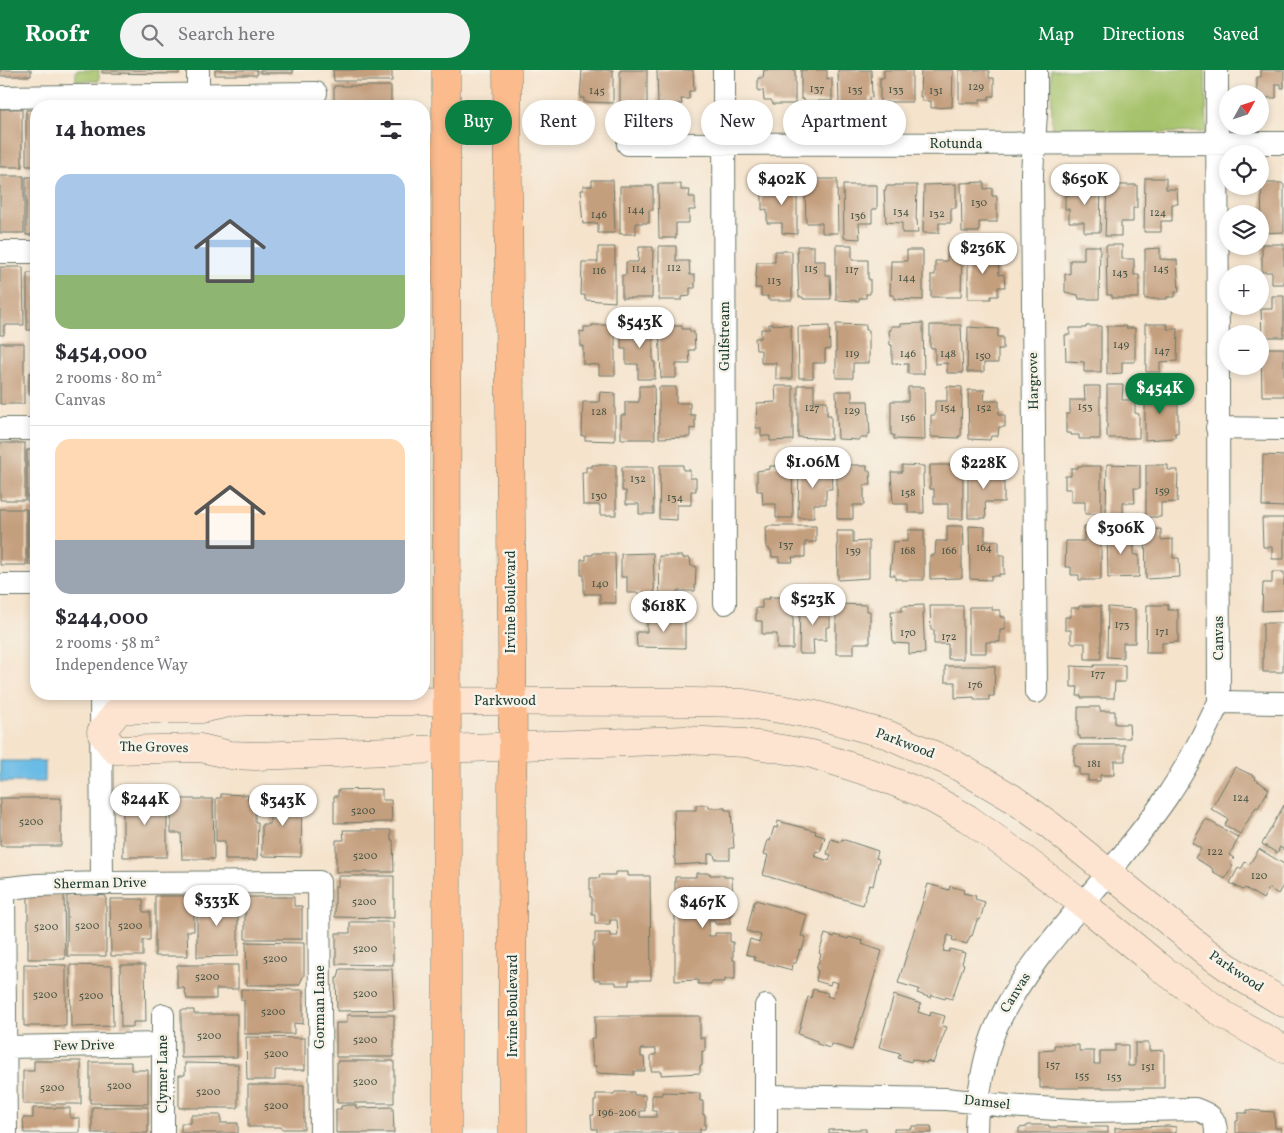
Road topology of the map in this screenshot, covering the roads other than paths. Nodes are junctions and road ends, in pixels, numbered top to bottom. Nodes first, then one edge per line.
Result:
1 (198, 70) edge
2 (446, 70) edge
3 (507, 70) edge
4 (724, 70) edge
5 (1036, 70) edge
6 (1217, 70) edge
7 (316, 93) dead end
8 (198, 95) junction
9 (0, 97) edge
10 (724, 100) edge
11 (1217, 143) junction
12 (1284, 143) edge
13 (773, 144) edge
14 (1034, 144) junction
15 (724, 145) edge
16 (0, 252) edge
17 (30, 252) edge
18 (1217, 428) junction
19 (1284, 428) edge
20 (0, 429) edge
21 (30, 429) edge
22 (0, 585) edge
23 (30, 585) edge
24 (725, 603) dead end
25 (1036, 692) dead end
26 (101, 700) edge
27 (448, 701) junction
28 (512, 702) junction
29 (1219, 702) junction
30 (1284, 702) edge
31 (101, 732) junction
32 (513, 747) junction
33 (448, 750) junction
34 (1108, 873) junction
35 (319, 882) joint
36 (102, 884) junction
37 (2, 889) edge
38 (1083, 904) junction
39 (1284, 1004) edge
40 (766, 1006) dead end
41 (163, 1014) dead end
42 (162, 1044) junction
43 (6, 1047) junction
44 (1284, 1049) edge
45 (766, 1096) junction
46 (979, 1102) junction
47 (1212, 1123) edge
48 (6, 1133) edge
49 (163, 1133) edge
50 (321, 1133) edge
51 (447, 1133) edge
52 (513, 1133) edge
53 (766, 1133) edge
54 (976, 1133) edge

1 - 8 street
2 - 27 main road
3 - 28 main road, Irvine Boulevard
4 - 10 street, Gulfstream
5 - 14 street, Hargrove
6 - 11 street, Canvas
7 - 8 street
8 - 9 street
11 - 12 street, Rotunda
11 - 14 street, Rotunda
11 - 18 street, Canvas
13 - 14 street, Rotunda
14 - 25 street, Hargrove
15 - 24 street, Gulfstream
16 - 17 street
18 - 19 street
18 - 29 street, Canvas
20 - 21 street
22 - 23 street
26 - 31 street
27 - 28 street, Parkwood
27 - 31 street, The Groves
27 - 33 main road
28 - 32 main road, Irvine Boulevard
28 - 34 street, Parkwood
29 - 30 street
29 - 34 street, Canvas
31 - 33 street, The Groves
31 - 36 street
32 - 33 street, The Groves
32 - 38 street
32 - 52 main road, Irvine Boulevard
33 - 51 main road
34 - 38 street, Canvas
34 - 39 street, Parkwood
35 - 36 street, Sherman Drive
35 - 50 street, Gorman Lane
36 - 37 street, Sherman Drive
37 - 43 street
38 - 44 street
38 - 46 street, Canvas
40 - 45 street
41 - 42 street, Clymer Lane
42 - 43 street, Few Drive
42 - 49 street, Clymer Lane
43 - 48 street
45 - 46 street, Damsel
45 - 53 street
46 - 47 street, Damsel
46 - 54 street, Canvas

